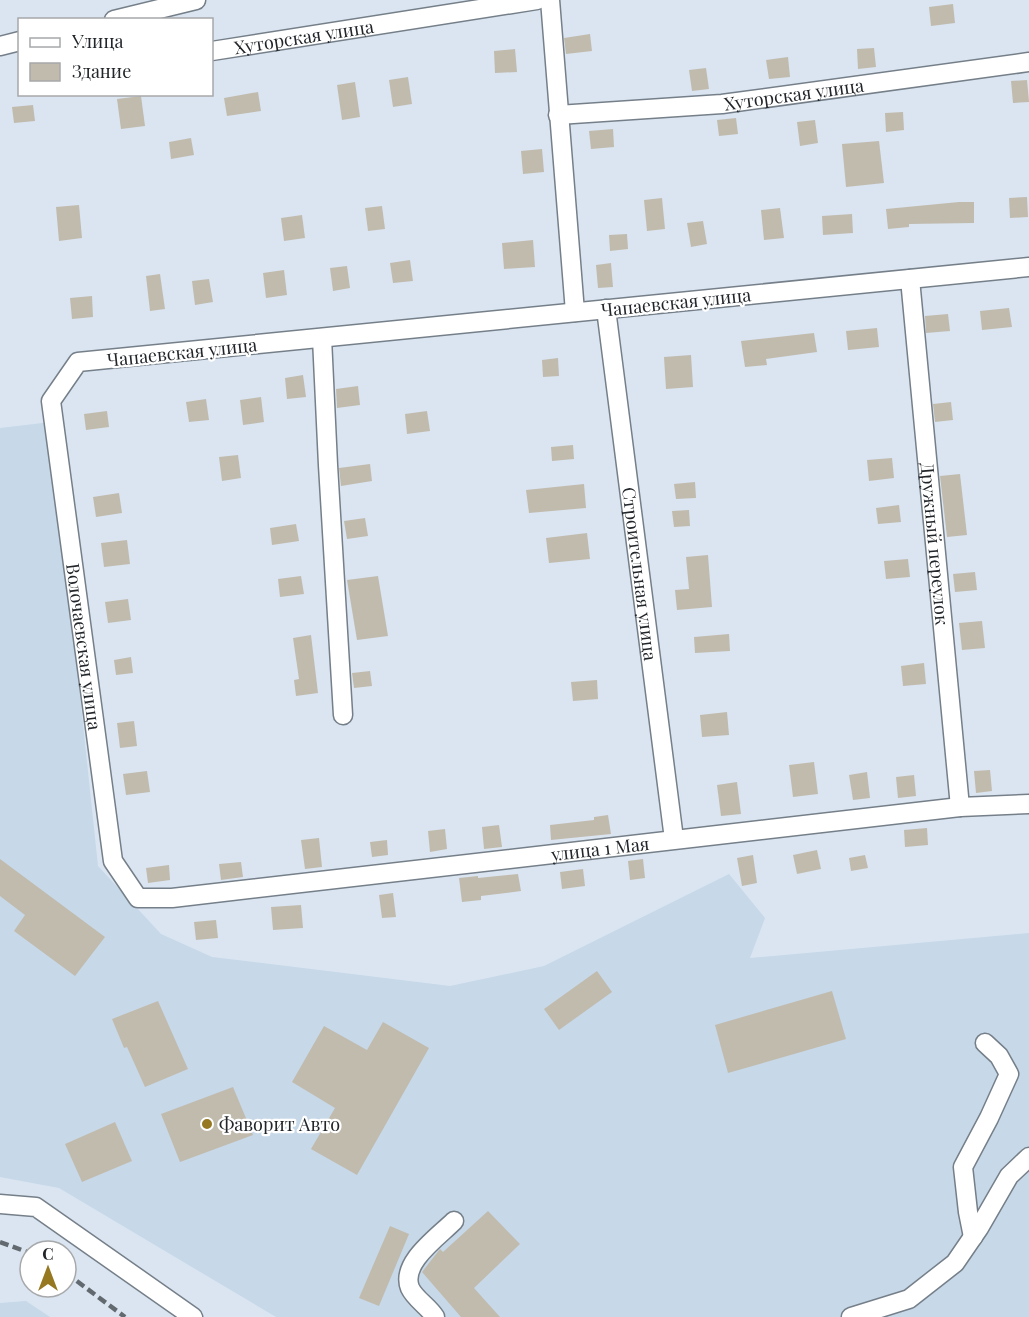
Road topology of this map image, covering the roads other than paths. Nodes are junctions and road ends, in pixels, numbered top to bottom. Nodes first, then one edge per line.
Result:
1 (196, 0) edge
2 (537, 0) edge
3 (550, 0) edge
4 (122, 18) edge
5 (18, 42) edge
6 (0, 46) edge
7 (213, 51) edge
8 (1029, 62) edge
9 (558, 115) junction
10 (1029, 267) edge
11 (909, 279) junction
12 (606, 309) junction
13 (574, 312) junction
14 (322, 338) junction
15 (78, 362) joint
16 (344, 715) dead end
17 (1029, 804) edge
18 (960, 807) junction
19 (674, 839) junction
20 (172, 898) joint
21 (985, 1043) dead end
22 (1029, 1158) edge
23 (0, 1204) edge
24 (454, 1221) dead end
25 (973, 1237) junction
26 (193, 1317) edge
27 (435, 1317) edge
28 (851, 1317) edge

1 - 4 street
2 - 7 street, Хуторская улица
3 - 9 street
5 - 6 street
8 - 9 street, Хуторская улица
9 - 13 street
10 - 11 street, Чапаевская улица
11 - 12 street, Чапаевская улица
11 - 18 street, Дружный переулок
12 - 13 street, Чапаевская улица
12 - 19 street, Строительная улица
13 - 14 street, Чапаевская улица
14 - 15 street, Чапаевская улица
14 - 16 street
15 - 20 street, Волочаевская улица
17 - 18 street, улица 1 Мая
18 - 19 street, улица 1 Мая
19 - 20 street, улица 1 Мая
21 - 25 street
22 - 25 street
23 - 26 street
24 - 27 street
25 - 28 street

